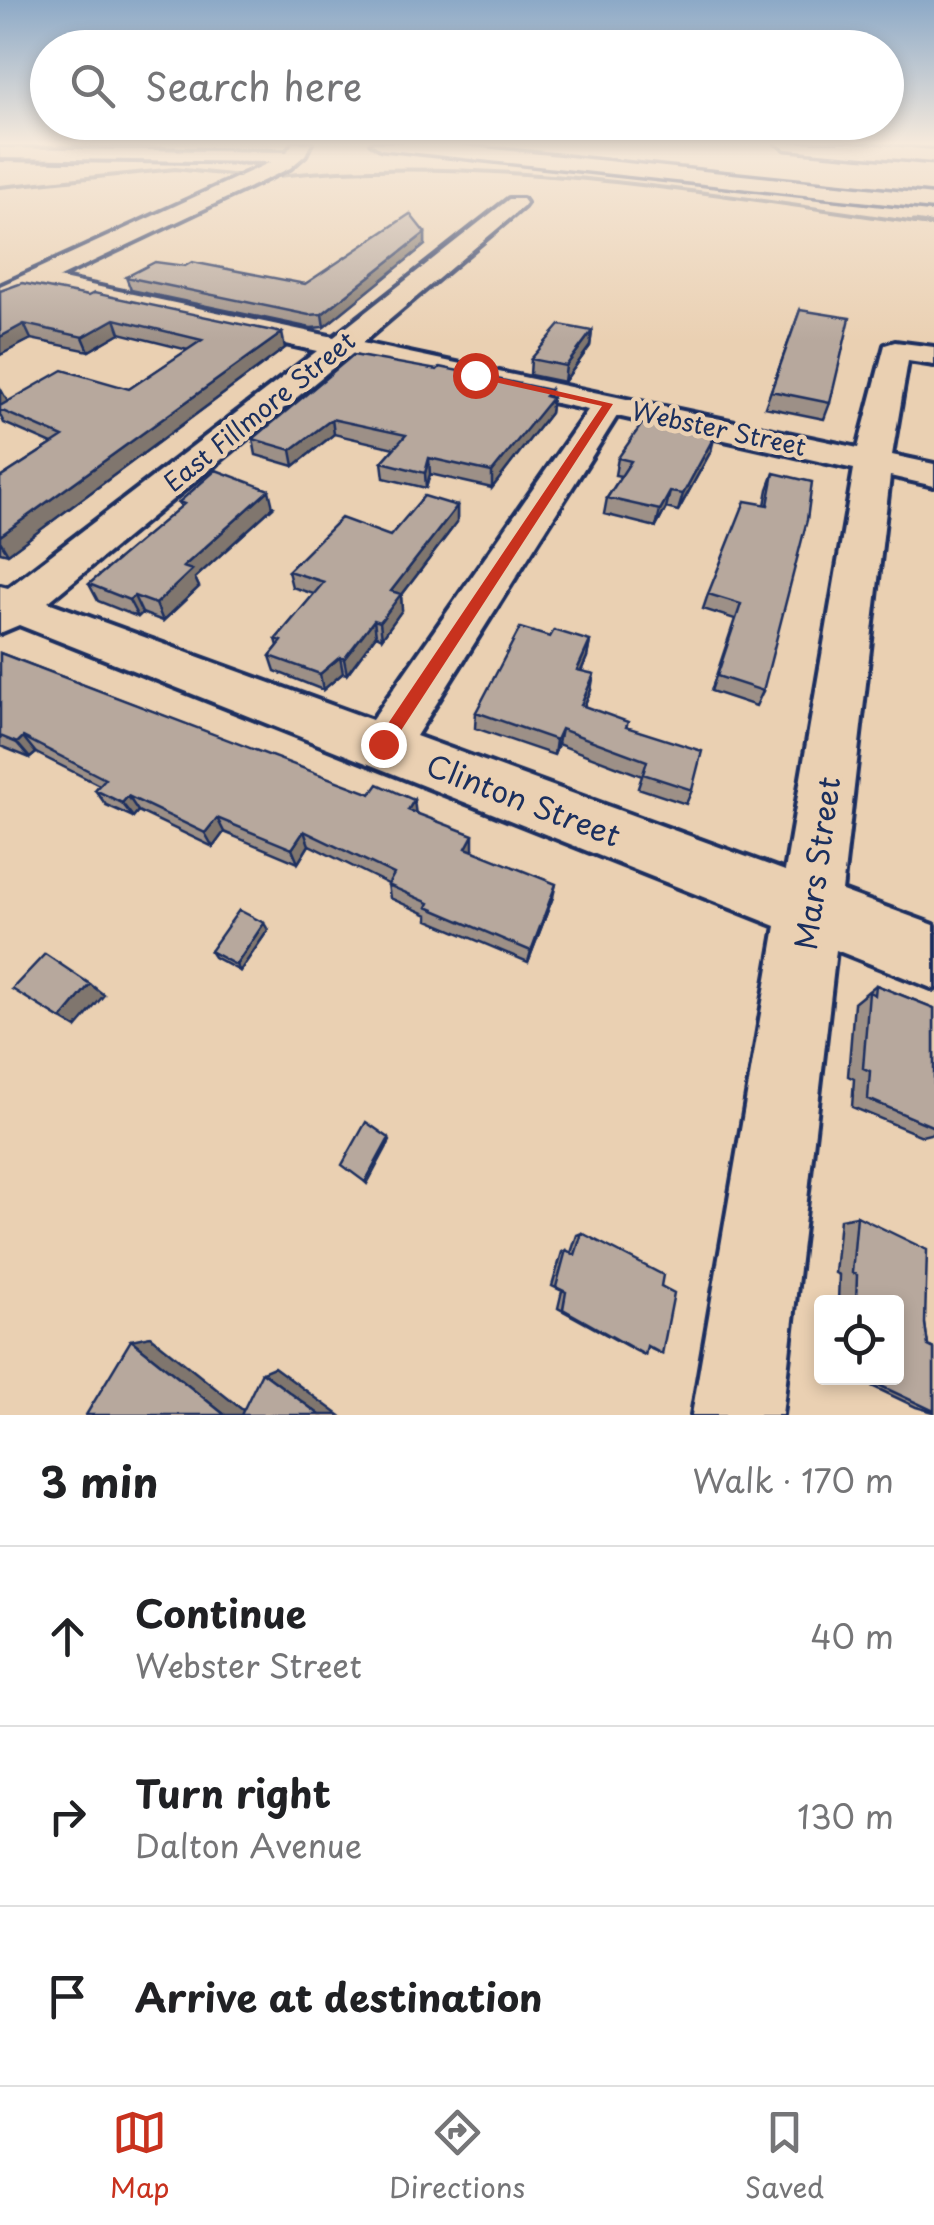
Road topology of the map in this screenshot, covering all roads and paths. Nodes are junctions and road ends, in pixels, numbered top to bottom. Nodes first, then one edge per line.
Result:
1 (179, 209) edge
2 (509, 209) edge
3 (34, 281) junction
4 (0, 296) edge
5 (338, 347) junction
6 (934, 356) edge
7 (608, 404) junction
8 (874, 462) junction
9 (934, 475) edge
10 (5, 608) edge
11 (383, 744) junction
12 (809, 909) junction
13 (934, 957) edge
14 (737, 1415) edge

1 - 3 street
2 - 5 street, East Fillmore Street
3 - 4 street
3 - 5 street, Webster Street
5 - 7 street, Webster Street
5 - 10 street, East Fillmore Street
6 - 8 street, Mars Street
7 - 8 street, Webster Street
7 - 11 street
8 - 9 street, Webster Street
8 - 12 street, Mars Street
10 - 11 street, Clinton Street
11 - 12 street, Clinton Street
12 - 13 street, Clinton Street
12 - 14 street, Mars Street

